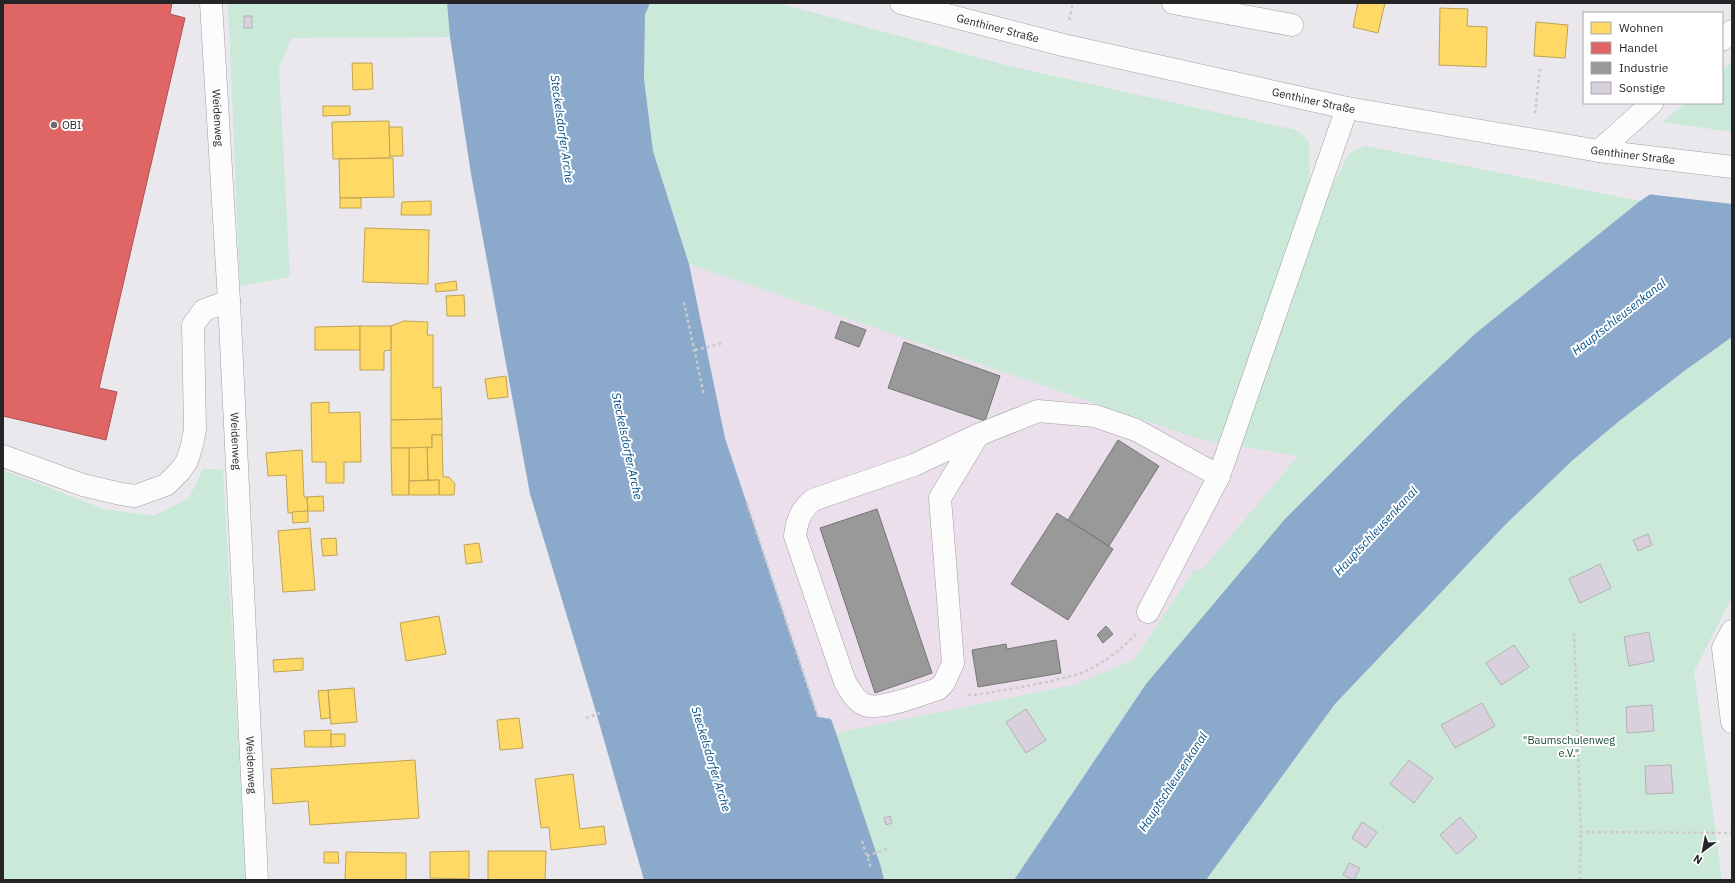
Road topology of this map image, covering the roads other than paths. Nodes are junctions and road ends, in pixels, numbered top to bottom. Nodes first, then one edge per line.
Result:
1 (211, 3) edge
2 (901, 3) edge
3 (1173, 3) edge
4 (1292, 25) dead end
5 (1732, 31) edge
6 (1723, 39) edge
7 (1651, 104) edge
8 (1347, 108) junction
9 (1599, 151) junction
10 (1732, 167) edge
11 (229, 302) junction
12 (978, 435) junction
13 (3, 456) edge
14 (1219, 476) junction
15 (1148, 612) road end
16 (1732, 631) edge
17 (1732, 722) edge
18 (257, 880) edge

1 - 11 street, Weidenweg
2 - 8 street, Genthiner Straße
3 - 4 street
5 - 6 street
7 - 9 street
8 - 9 street, Genthiner Straße
8 - 14 street
9 - 10 street, Genthiner Straße
11 - 13 street
11 - 18 street, Weidenweg
12 - 12 street
12 - 14 street
14 - 15 street
16 - 17 street

